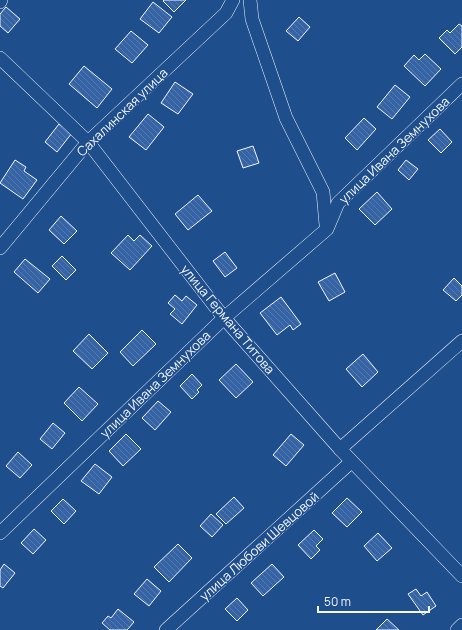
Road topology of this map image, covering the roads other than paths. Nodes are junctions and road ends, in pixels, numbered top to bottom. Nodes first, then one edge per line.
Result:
1 (233, 0) edge
2 (250, 0) edge
3 (0, 58) edge
4 (462, 84) edge
5 (88, 142) junction
6 (327, 229) junction
7 (0, 248) edge
8 (224, 318) junction
9 (462, 341) edge
10 (340, 449) junction
11 (351, 462) junction
12 (0, 533) edge
13 (462, 576) edge
14 (462, 625) edge
15 (166, 630) edge
16 (457, 630) edge

1 - 5 street, Сахалинская улица
2 - 6 street
3 - 5 street, улица Германа Титова
4 - 6 street, улица Ивана Земнухова
5 - 7 street, Сахалинская улица
5 - 8 street, улица Германа Титова
6 - 8 street, улица Ивана Земнухова
8 - 10 street, улица Германа Титова
8 - 12 street, улица Ивана Земнухова
9 - 10 street
10 - 11 street, улица Германа Титова
11 - 13 street, улица Германа Титова
11 - 15 street, улица Любови Шевцовой
14 - 16 street

